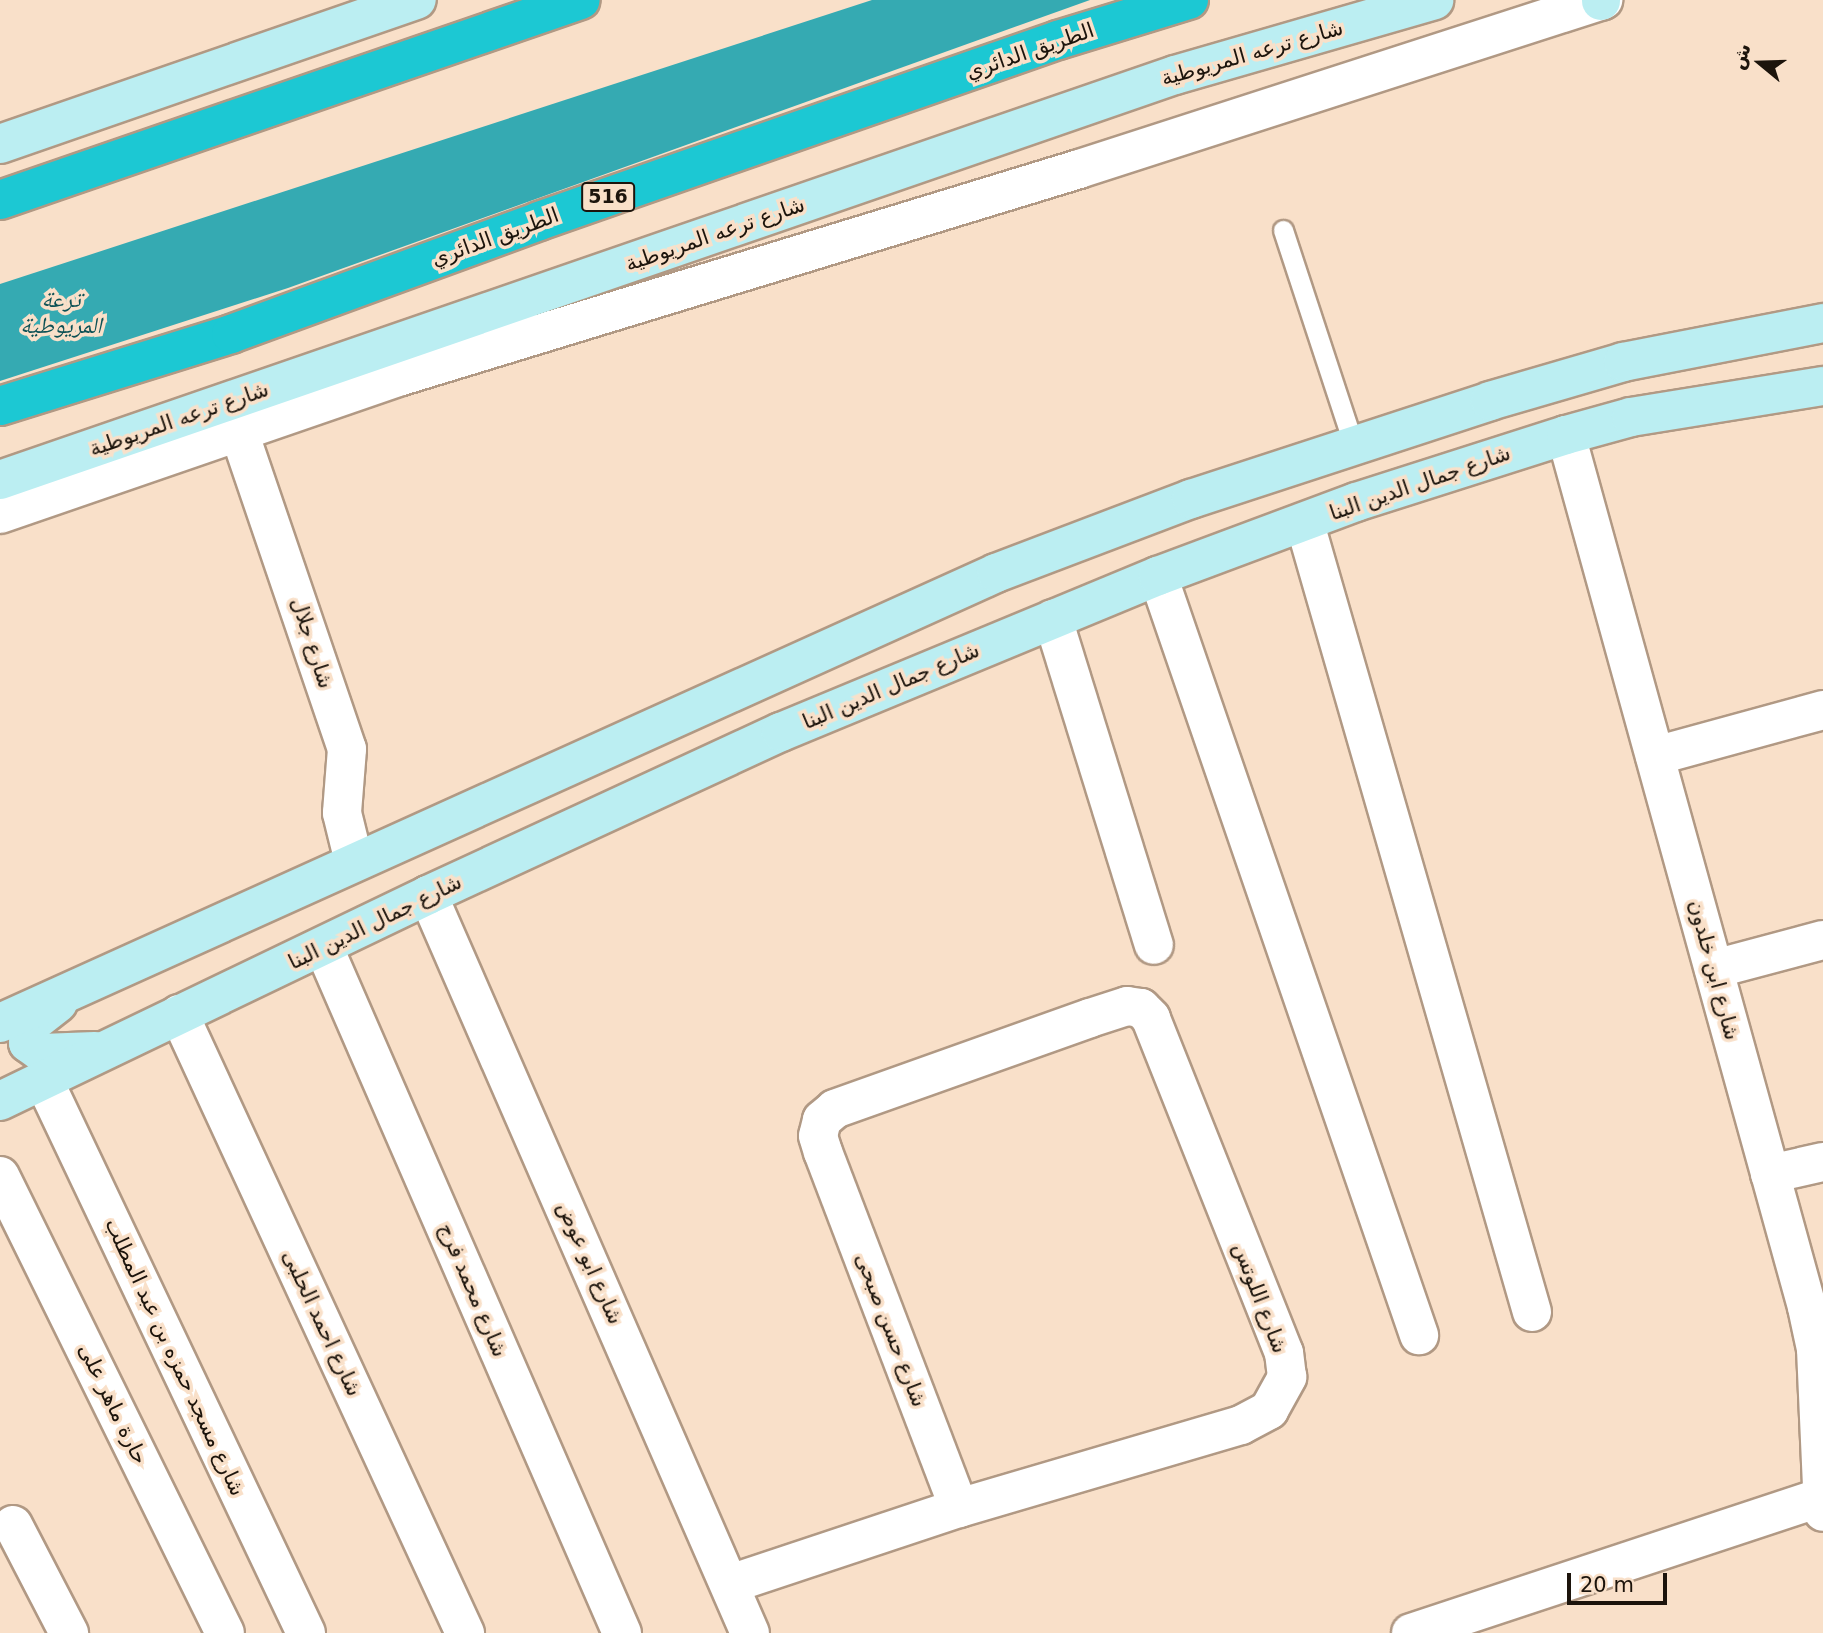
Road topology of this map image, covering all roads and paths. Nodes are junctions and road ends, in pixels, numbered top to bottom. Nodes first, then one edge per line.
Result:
1 (418, 0) edge
2 (581, 0) edge
3 (1189, 0) edge
4 (1434, 0) edge
5 (1602, 0) edge
6 (0, 144) edge
7 (0, 200) edge
8 (1283, 230) dead end
9 (1823, 323) edge
10 (1823, 386) edge
11 (0, 406) edge
12 (238, 429) junction
13 (1566, 435) junction
14 (1354, 446) junction
15 (0, 480) edge
16 (0, 514) edge
17 (1305, 524) junction
18 (1158, 576) junction
19 (1053, 619) junction
20 (1823, 710) edge
21 (1655, 756) junction
22 (354, 862) junction
23 (428, 895) junction
24 (1823, 940) edge
25 (1154, 945) dead end
26 (324, 948) junction
27 (1714, 969) junction
28 (80, 988) junction
29 (180, 1014) junction
30 (0, 1023) edge
31 (105, 1051) junction
32 (44, 1081) junction
33 (0, 1101) edge
34 (824, 1152) joint
35 (1823, 1162) edge
36 (1770, 1174) junction
37 (0, 1176) edge
38 (1532, 1312) dead end
39 (1419, 1335) dead end
40 (1820, 1374) edge
41 (1822, 1502) edge
42 (959, 1508) junction
43 (13, 1525) dead end
44 (730, 1584) junction
45 (69, 1633) edge
46 (225, 1633) edge
47 (306, 1633) edge
48 (465, 1633) edge
49 (622, 1633) edge
50 (750, 1633) edge
51 (1411, 1633) edge

1 - 6 main road
2 - 7 highway
3 - 11 highway, الطريق الدائري / 516
4 - 15 main road, شارع ترعه المريوطية
5 - 12 street
8 - 14 lane
9 - 14 main road
10 - 13 main road, شارع جمال الدين البنا
12 - 16 street
12 - 22 street, شارع جلال
13 - 17 main road, شارع جمال الدين البنا
13 - 21 street, شارع ابن خلدون
14 - 22 main road
17 - 18 main road, شارع جمال الدين البنا
17 - 38 street
18 - 19 main road, شارع جمال الدين البنا
18 - 39 street
19 - 23 main road, شارع جمال الدين البنا
19 - 25 street
20 - 21 street
21 - 27 street, شارع ابن خلدون
22 - 28 main road
23 - 26 main road, شارع جمال الدين البنا
23 - 44 street, شارع ابو عوض
24 - 27 street
26 - 29 main road, شارع جمال الدين البنا
26 - 49 street, شارع محمد فرج
27 - 36 street, شارع ابن خلدون
28 - 30 main road
28 - 31 main road
29 - 31 main road, شارع جمال الدين البنا
29 - 48 street, شارع احمد الحلبى
31 - 32 main road, شارع جمال الدين البنا
32 - 33 main road, شارع جمال الدين البنا
32 - 47 street, شارع مسجد حمزه بن عبد المطلب
34 - 42 street, شارع حسن صبحى
34 - 42 street, شارع اللوتس
35 - 36 street
36 - 40 street, شارع ابن خلدون
37 - 46 street, حارة ماهر على
40 - 41 street, شارع ابن خلدون
41 - 51 street
42 - 44 street, شارع اللوتس
43 - 45 street
44 - 50 street, شارع ابو عوض

